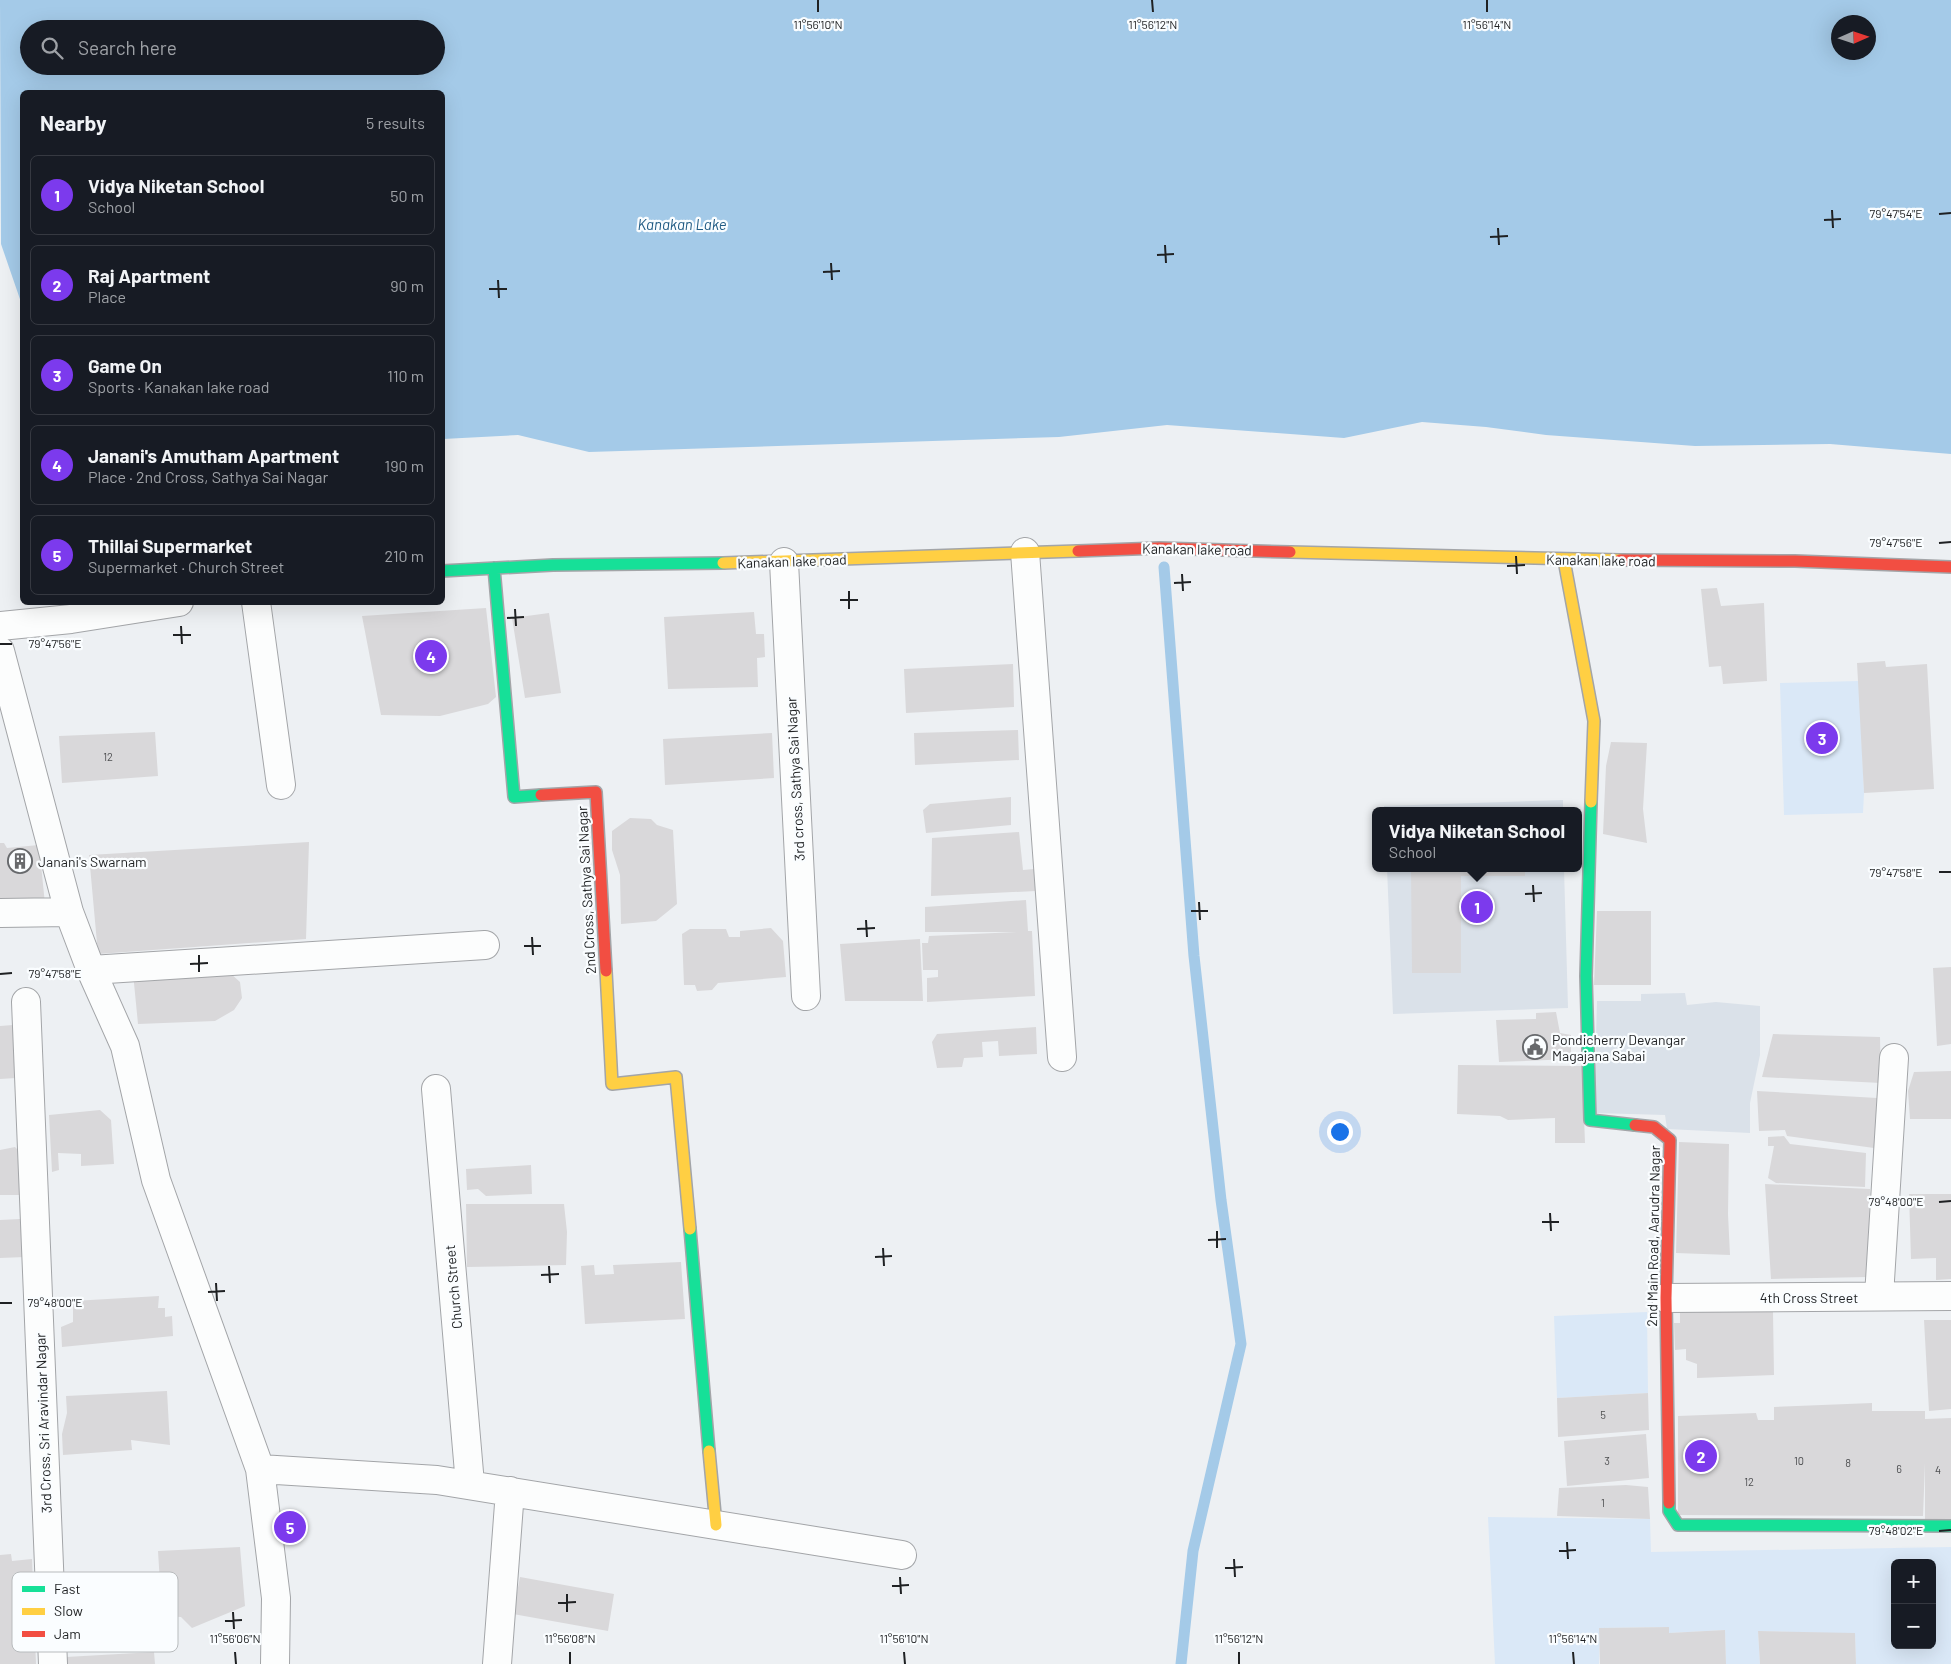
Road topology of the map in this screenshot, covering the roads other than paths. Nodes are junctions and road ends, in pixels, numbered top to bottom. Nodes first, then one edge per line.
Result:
1 (1025, 552) junction
2 (1564, 560) junction
3 (784, 562) junction
4 (1951, 567) edge
5 (494, 568) junction
6 (445, 571) edge
7 (161, 605) edge
8 (256, 605) edge
9 (0, 626) edge
10 (0, 651) edge
11 (280, 785) dead end
12 (69, 912) junction
13 (0, 913) edge
14 (485, 945) dead end
15 (91, 970) junction
16 (806, 996) dead end
17 (26, 1002) dead end
18 (1062, 1057) dead end
19 (1894, 1058) dead end
20 (436, 1090) dead end
21 (1879, 1296) junction
22 (1951, 1296) edge
23 (1666, 1298) junction
24 (260, 1469) junction
25 (470, 1484) junction
26 (510, 1491) junction
27 (716, 1525) junction
28 (1951, 1526) edge
29 (902, 1555) dead end
30 (50, 1572) edge
31 (275, 1664) edge
32 (497, 1664) edge

1 - 2 street, Kanakan lake road
1 - 3 street, Kanakan lake road
1 - 18 street
2 - 4 street, Kanakan lake road
2 - 23 street, 2nd Main Road, Aarudra Nagar
3 - 5 street, Kanakan lake road
3 - 16 street, 3rd cross, Sathya Sai Nagar
5 - 6 street, Kanakan lake road
5 - 27 street, 2nd Cross, Sathya Sai Nagar
7 - 9 street
8 - 11 street
10 - 12 street
12 - 13 street
12 - 15 street
14 - 15 street
15 - 24 street
17 - 30 street, 3rd Cross, Sri Aravindar Nagar
19 - 21 street
20 - 25 street, Church Street
21 - 22 street, 4th Cross Street
21 - 23 street, 4th Cross Street
23 - 28 street, 2nd Main Road, Aarudra Nagar
24 - 25 street
24 - 31 street
25 - 26 street
26 - 27 street
26 - 32 street
27 - 29 street

